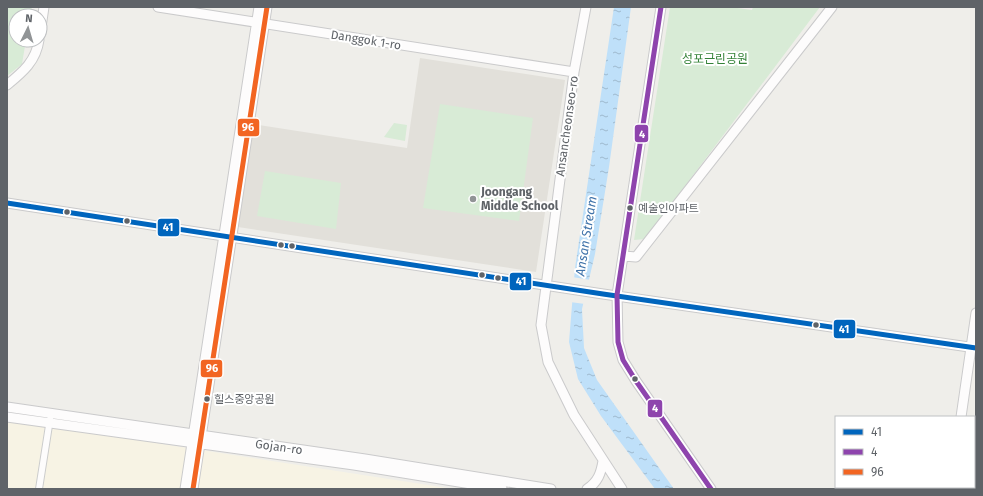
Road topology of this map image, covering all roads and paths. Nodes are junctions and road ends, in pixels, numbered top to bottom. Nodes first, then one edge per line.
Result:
1 (158, 7) edge
2 (259, 7) edge
3 (267, 7) edge
4 (586, 7) edge
5 (661, 7) edge
6 (832, 7) edge
7 (261, 23) junction
8 (37, 48) edge
9 (574, 72) junction
10 (7, 85) edge
11 (7, 202) edge
12 (228, 236) junction
13 (624, 256) junction
14 (545, 285) junction
15 (617, 295) junction
16 (976, 313) edge
17 (973, 348) edge
18 (7, 407) edge
19 (51, 413) junction
20 (961, 416) edge
21 (7, 417) edge
22 (50, 424) junction
23 (197, 440) junction
24 (603, 461) junction
25 (39, 489) edge
26 (185, 489) edge
27 (192, 489) edge
28 (502, 489) edge
29 (551, 489) edge
30 (587, 489) edge
31 (622, 489) edge
32 (711, 489) edge

1 - 7 street, Danggok 1-ro
2 - 7 street
3 - 7 street
4 - 9 street, Ansancheonseo-ro
5 - 13 street
6 - 13 street
7 - 9 street, Danggok 1-ro
7 - 12 street
8 - 10 street
9 - 14 street, Ansancheonseo-ro
11 - 12 street
12 - 14 street
12 - 23 street
13 - 15 street
14 - 15 street
14 - 24 street, Ansancheonseo-ro
15 - 17 street
15 - 32 street
16 - 17 street
17 - 20 street
18 - 19 street, Gojan-ro
19 - 22 street
19 - 23 street, Gojan-ro
21 - 22 street, Gojan-ro
22 - 23 street, Gojan-ro
22 - 25 street
23 - 26 street
23 - 27 street
23 - 28 street, Gojan-ro
23 - 29 street, Gojan-ro
24 - 30 street
24 - 31 street, Ansancheonseo-ro

